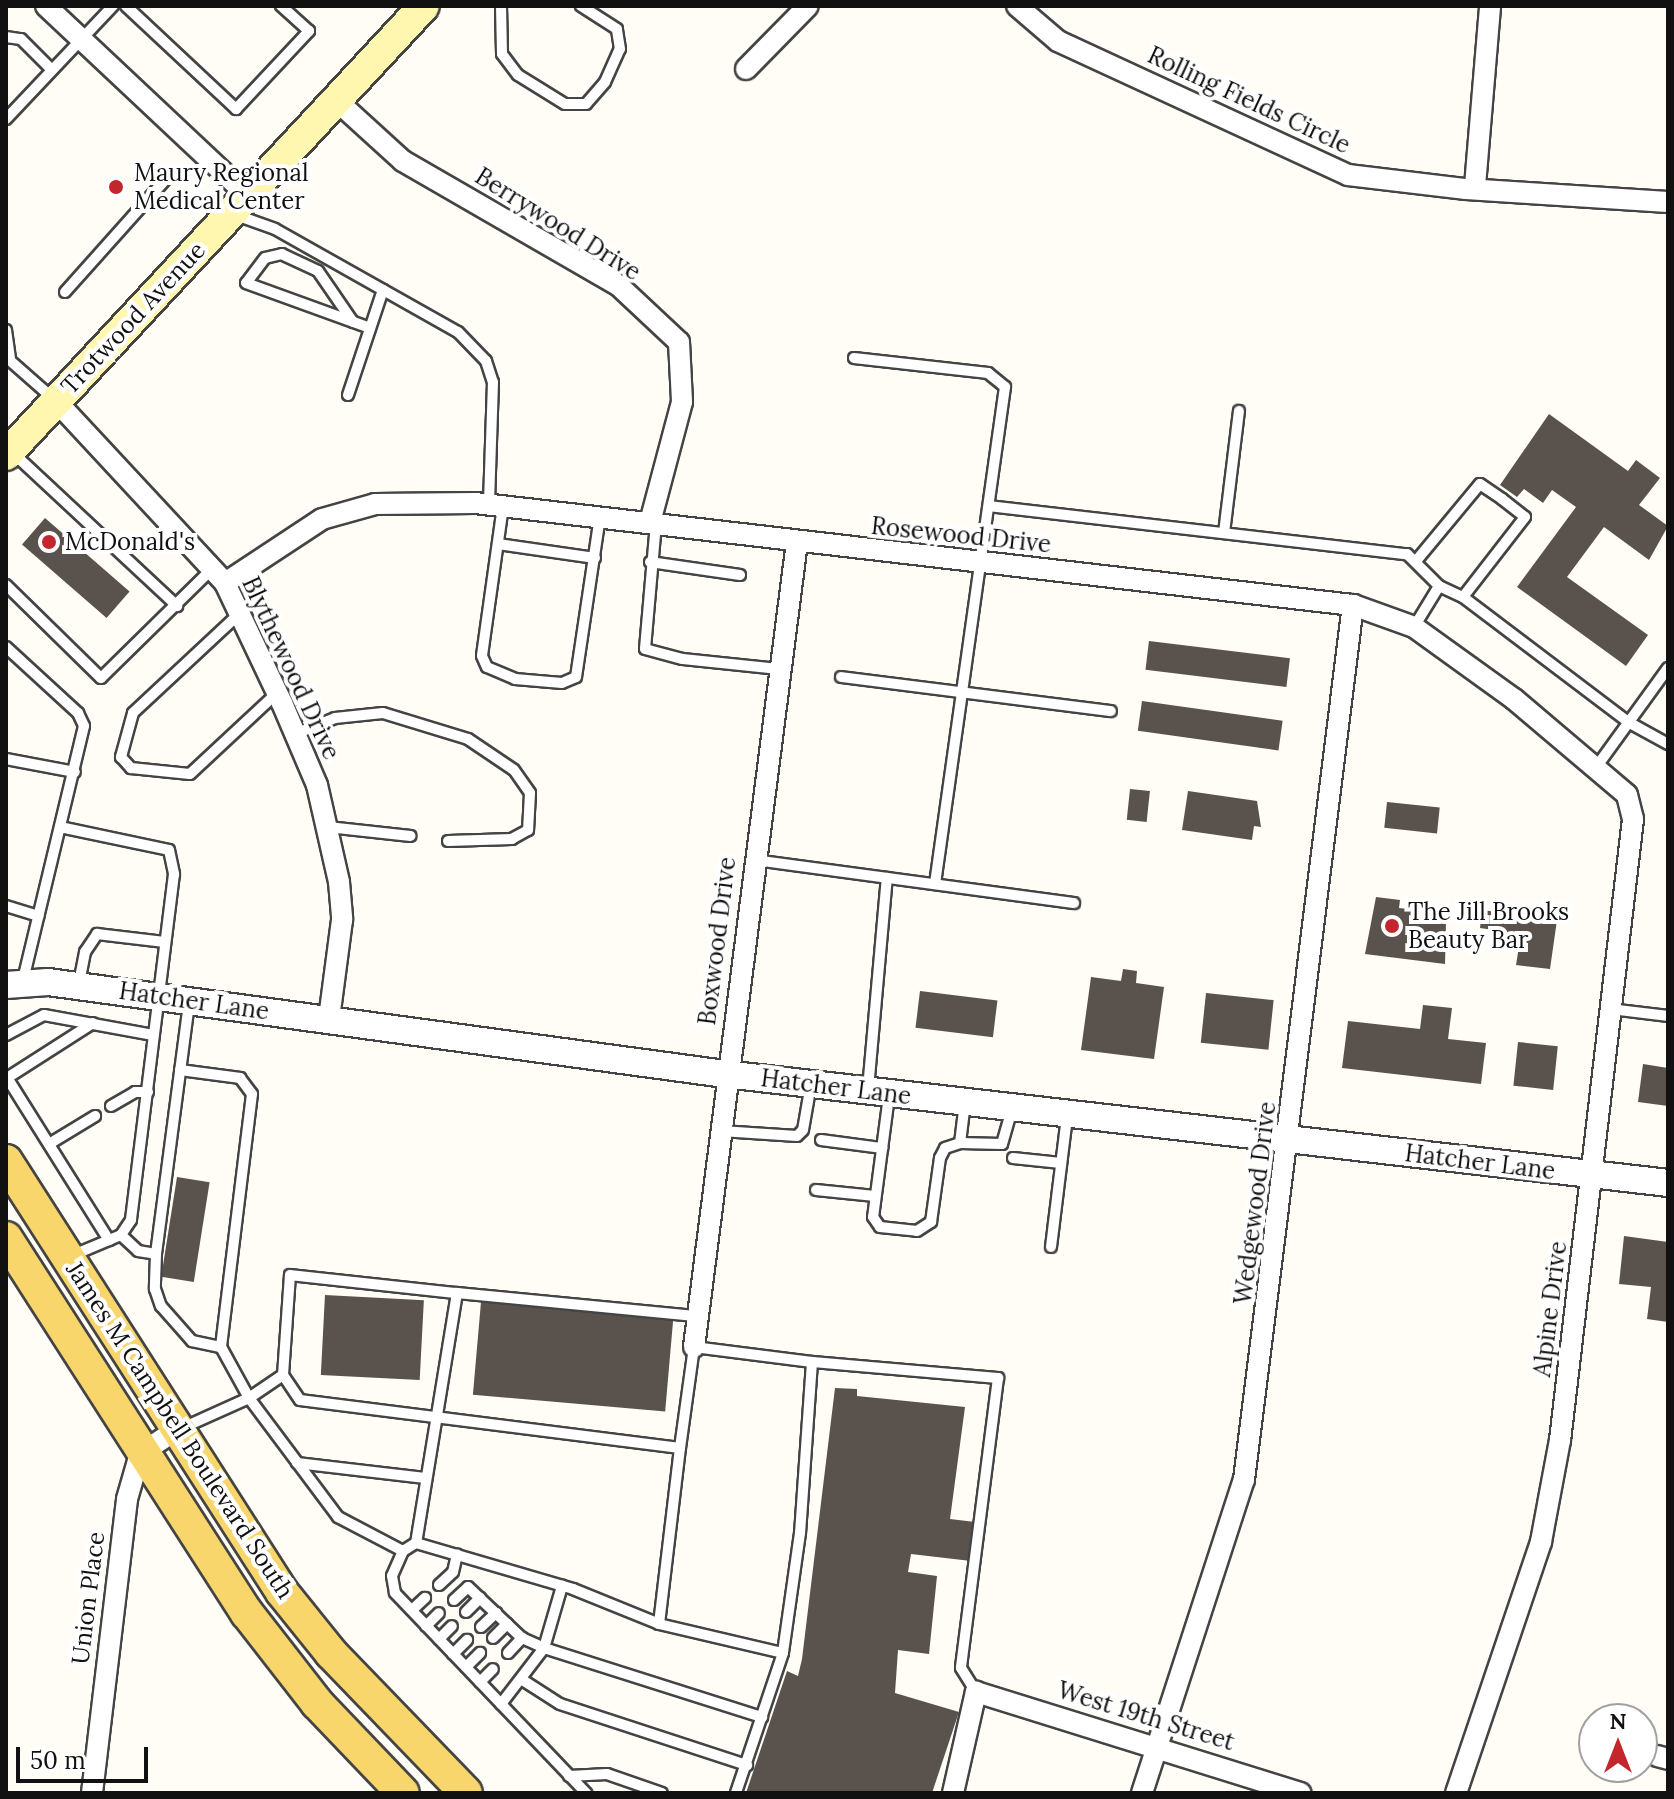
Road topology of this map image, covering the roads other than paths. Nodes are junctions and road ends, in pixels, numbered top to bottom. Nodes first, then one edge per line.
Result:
1 (46, 6) edge
2 (113, 6) edge
3 (126, 6) edge
4 (281, 6) edge
5 (424, 6) edge
6 (501, 6) edge
7 (581, 6) edge
8 (808, 6) edge
9 (1017, 6) edge
10 (1490, 6) edge
11 (6, 37) edge
12 (81, 39) junction
13 (51, 69) junction
14 (746, 69) dead end
15 (337, 101) junction
16 (6, 119) edge
17 (166, 179) dead end
18 (1475, 186) junction
19 (1668, 202) edge
20 (239, 204) junction
21 (383, 290) junction
22 (65, 292) dead end
23 (353, 322) junction
24 (370, 328) junction
25 (6, 330) edge
26 (8, 358) edge
27 (854, 358) dead end
28 (348, 395) dead end
29 (56, 401) junction
30 (1239, 411) dead end
31 (8, 453) edge
32 (496, 506) junction
33 (989, 506) junction
34 (600, 516) junction
35 (653, 522) junction
36 (1224, 533) junction
37 (797, 542) junction
38 (498, 544) junction
39 (595, 558) junction
40 (1416, 561) junction
41 (650, 562) junction
42 (982, 563) junction
43 (740, 575) dead end
44 (218, 576) junction
45 (6, 585) edge
46 (1439, 586) junction
47 (1463, 597) junction
48 (1353, 605) junction
49 (177, 606) junction
50 (239, 614) junction
51 (1414, 627) junction
52 (6, 647) edge
53 (1668, 668) edge
54 (778, 669) junction
55 (841, 677) dead end
56 (966, 692) junction
57 (277, 693) junction
58 (1111, 711) dead end
59 (1628, 722) junction
60 (295, 734) junction
61 (1668, 744) edge
62 (6, 759) edge
63 (1597, 766) junction
64 (75, 772) junction
65 (1633, 819) joint
66 (60, 827) junction
67 (328, 827) junction
68 (411, 836) dead end
69 (448, 841) dead end
70 (753, 860) junction
71 (887, 878) junction
72 (935, 884) junction
73 (1074, 903) dead end
74 (6, 906) edge
75 (39, 916) junction
76 (165, 942) junction
77 (14, 984) edge
78 (78, 986) junction
79 (157, 996) junction
80 (190, 1001) junction
81 (1609, 1009) junction
82 (1668, 1016) edge
83 (329, 1019) junction
84 (93, 1023) junction
85 (6, 1035) edge
86 (153, 1035) junction
87 (180, 1070) junction
88 (725, 1074) junction
89 (7, 1077) edge
90 (811, 1084) junction
91 (148, 1092) junction
92 (879, 1092) junction
93 (965, 1102) junction
94 (111, 1106) dead end
95 (1012, 1108) junction
96 (1067, 1114) junction
97 (95, 1116) dead end
98 (719, 1131) junction
99 (821, 1140) dead end
100 (1290, 1140) junction
101 (960, 1143) junction
102 (49, 1144) junction
103 (882, 1148) junction
104 (1013, 1158) dead end
105 (6, 1161) edge
106 (1061, 1163) junction
107 (1593, 1175) junction
108 (1668, 1183) edge
109 (816, 1190) dead end
110 (875, 1196) junction
111 (121, 1235) junction
112 (6, 1238) edge
113 (109, 1240) junction
114 (1051, 1247) dead end
115 (156, 1254) junction
116 (69, 1257) junction
117 (457, 1293) junction
118 (698, 1316) junction
119 (221, 1347) junction
120 (694, 1347) junction
121 (812, 1362) junction
122 (283, 1375) junction
123 (249, 1398) junction
124 (436, 1418) junction
125 (176, 1430) junction
126 (680, 1448) junction
127 (140, 1454) junction
128 (297, 1463) junction
129 (425, 1478) junction
130 (416, 1543) junction
131 (403, 1551) junction
132 (457, 1554) junction
133 (453, 1572) junction
134 (439, 1585) dead end
135 (562, 1586) junction
136 (468, 1587) junction
137 (425, 1598) dead end
138 (480, 1598) junction
139 (454, 1600) dead end
140 (412, 1610) junction
141 (466, 1612) dead end
142 (439, 1613) dead end
143 (496, 1613) junction
144 (507, 1624) junction
145 (659, 1624) junction
146 (426, 1626) junction
147 (452, 1626) dead end
148 (481, 1627) dead end
149 (493, 1638) dead end
150 (522, 1638) junction
151 (439, 1639) junction
152 (467, 1640) dead end
153 (544, 1648) junction
154 (480, 1653) dead end
155 (508, 1653) dead end
156 (783, 1653) junction
157 (453, 1654) junction
158 (466, 1667) junction
159 (493, 1669) dead end
160 (521, 1679) junction
161 (480, 1682) junction
162 (976, 1692) junction
163 (501, 1704) junction
164 (762, 1717) junction
165 (1158, 1744) junction
166 (747, 1765) junction
167 (569, 1776) junction
168 (92, 1793) edge
169 (403, 1793) edge
170 (466, 1793) edge
171 (586, 1793) edge
172 (662, 1793) edge
173 (736, 1793) edge
174 (953, 1793) edge
175 (1142, 1793) edge
176 (1301, 1793) edge
177 (1456, 1793) edge

1 - 12 street
2 - 12 lane
3 - 4 lane
5 - 15 main road, Trotwood Avenue
6 - 7 lane
8 - 14 street
9 - 18 street, Rolling Fields Circle
10 - 18 street
11 - 13 lane
12 - 13 lane
12 - 20 street
13 - 16 lane
15 - 20 main road, Trotwood Avenue
15 - 35 street, Berrywood Drive
17 - 22 lane
18 - 19 street, Rolling Fields Circle
20 - 21 lane
20 - 29 main road, Trotwood Avenue
21 - 24 lane
21 - 32 lane
23 - 23 lane
23 - 24 lane
24 - 28 lane
25 - 26 lane
26 - 29 lane
27 - 33 lane
29 - 31 main road, Trotwood Avenue
29 - 44 street, Blythewood Drive
30 - 36 lane
31 - 49 lane
32 - 34 street, Rosewood Drive
32 - 38 lane
32 - 44 street, Rosewood Drive
33 - 36 lane
33 - 42 lane
34 - 35 street, Rosewood Drive
34 - 39 lane
35 - 37 street, Rosewood Drive
35 - 41 lane
36 - 40 lane
37 - 42 street, Rosewood Drive
37 - 54 street, Boxwood Drive
38 - 39 lane
38 - 39 lane
40 - 46 lane
40 - 47 lane
41 - 43 lane
41 - 54 lane
42 - 48 street, Rosewood Drive
42 - 56 lane
44 - 49 lane
44 - 50 street, Blythewood Drive
45 - 49 lane
46 - 47 lane
46 - 51 lane
47 - 59 lane
48 - 51 street, Rosewood Drive
48 - 100 street, Wedgewood Drive
50 - 57 street, Blythewood Drive
50 - 57 lane
51 - 63 street, Rosewood Drive
52 - 64 lane
53 - 59 lane
54 - 70 street, Boxwood Drive
55 - 56 lane
56 - 58 lane
56 - 72 lane
57 - 60 street, Blythewood Drive
59 - 61 lane
59 - 63 lane
60 - 67 street, Blythewood Drive
60 - 69 lane
62 - 64 lane
63 - 65 street, Rosewood Drive
64 - 66 lane
65 - 81 street, Alpine Drive
66 - 75 lane
66 - 76 lane
67 - 68 lane
67 - 83 street, Blythewood Drive
70 - 71 lane
70 - 88 street, Boxwood Drive
71 - 72 lane
71 - 92 lane
72 - 73 lane
74 - 75 lane
75 - 77 lane
76 - 78 lane
76 - 79 lane
77 - 78 street, Hatcher Lane
78 - 79 street, Hatcher Lane
79 - 80 street, Hatcher Lane
79 - 86 lane
80 - 83 street, Hatcher Lane
80 - 87 lane
81 - 82 lane
81 - 107 street, Alpine Drive
83 - 88 street, Hatcher Lane
84 - 85 lane
84 - 86 lane
84 - 89 lane
86 - 91 lane
87 - 115 lane
87 - 119 lane
88 - 90 street, Hatcher Lane
88 - 98 street, Boxwood Drive
89 - 102 lane
90 - 92 street, Hatcher Lane
90 - 98 lane
91 - 94 lane
91 - 111 lane
92 - 93 street, Hatcher Lane
92 - 103 lane
93 - 95 street, Hatcher Lane
93 - 101 lane
95 - 96 street, Hatcher Lane
95 - 101 lane
96 - 100 street, Hatcher Lane
96 - 106 lane
97 - 102 lane
98 - 118 street, Boxwood Drive
99 - 103 lane
100 - 107 street, Hatcher Lane
100 - 165 street, Wedgewood Drive
101 - 110 lane
102 - 113 lane
103 - 110 lane
104 - 106 lane
105 - 116 main road, James M Campbell Boulevard South
106 - 114 lane
107 - 108 street, Hatcher Lane
107 - 177 street, Alpine Drive
109 - 110 lane
111 - 113 lane
111 - 115 lane
112 - 127 main road, James M Campbell Boulevard South
113 - 116 lane
115 - 119 lane
116 - 125 main road, James M Campbell Boulevard South
117 - 118 lane
117 - 122 lane
117 - 124 lane
118 - 120 street, Boxwood Drive
119 - 123 lane
120 - 121 lane
120 - 126 lane
121 - 156 lane
121 - 162 lane
122 - 123 lane
122 - 124 lane
123 - 125 lane
123 - 128 lane
124 - 126 lane
124 - 129 lane
125 - 127 street
125 - 170 main road, James M Campbell Boulevard South
126 - 145 lane
127 - 168 street, Union Place
127 - 169 main road, James M Campbell Boulevard South
128 - 129 lane
128 - 131 lane
129 - 130 lane
130 - 131 lane
130 - 132 lane
131 - 140 lane
132 - 133 lane
132 - 135 lane
133 - 134 lane
133 - 136 lane
135 - 145 lane
135 - 153 lane
136 - 138 lane
136 - 139 lane
137 - 140 lane
138 - 141 lane
138 - 143 lane
140 - 146 lane
142 - 146 lane
143 - 144 lane
143 - 148 lane
144 - 149 lane
144 - 150 lane
145 - 156 lane
146 - 151 lane
147 - 151 lane
150 - 153 lane
150 - 155 lane
151 - 157 lane
152 - 157 lane
153 - 160 lane
153 - 164 lane
154 - 158 lane
156 - 164 lane
157 - 158 lane
158 - 161 lane
159 - 161 lane
160 - 163 lane
160 - 166 lane
161 - 163 lane
162 - 165 street, West 19th Street
162 - 174 street
163 - 167 lane
164 - 166 lane
165 - 175 street, Wedgewood Drive
165 - 176 street, West 19th Street
166 - 173 lane
167 - 171 lane
167 - 172 lane

